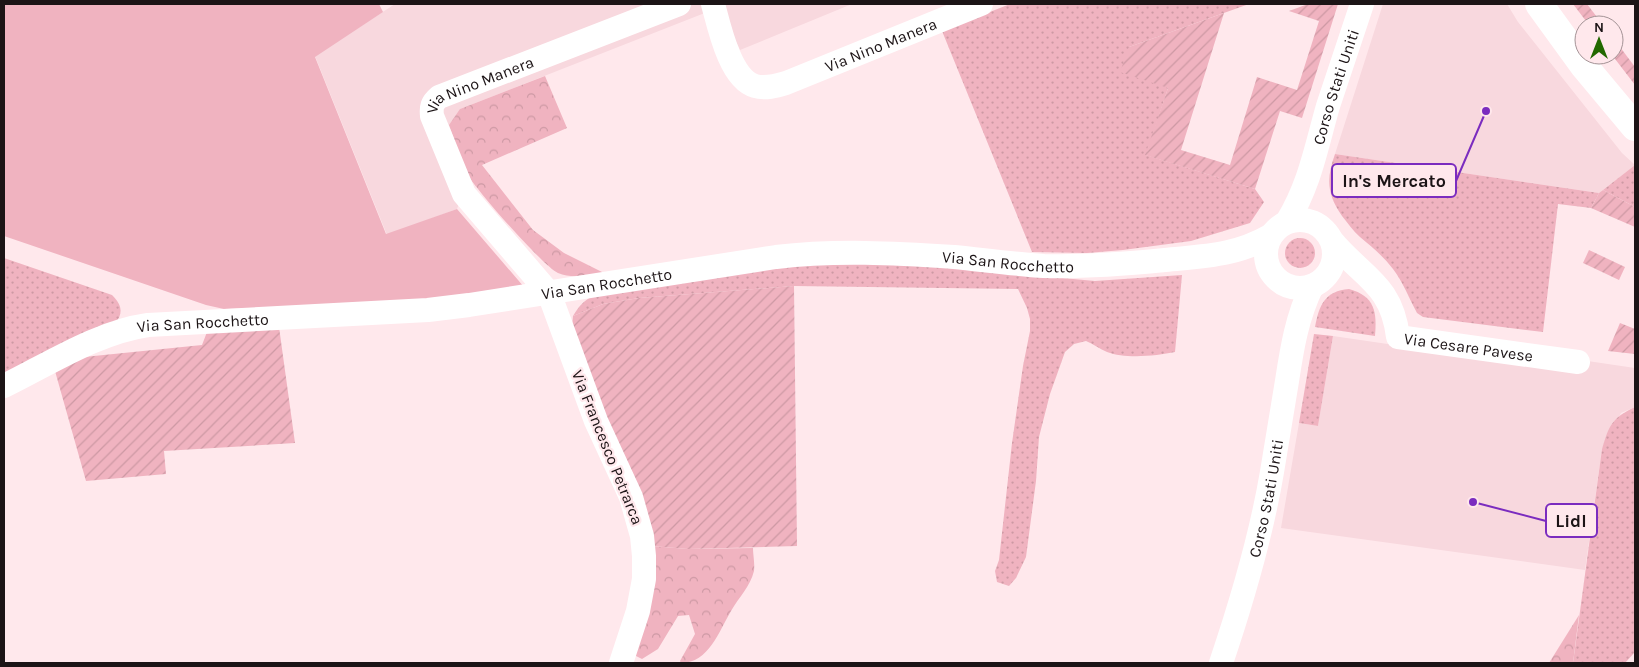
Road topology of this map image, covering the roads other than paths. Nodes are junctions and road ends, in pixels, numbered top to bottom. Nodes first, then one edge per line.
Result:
1 (679, 4) edge
2 (713, 4) edge
3 (981, 4) edge
4 (1362, 4) edge
5 (1539, 4) edge
6 (1635, 127) edge
7 (1311, 170) junction
8 (1279, 229) junction
9 (1325, 233) junction
10 (1220, 255) junction
11 (1270, 271) junction
12 (1369, 277) junction
13 (1320, 279) junction
14 (1288, 286) junction
15 (549, 293) junction
16 (1295, 330) junction
17 (1578, 362) dead end
18 (4, 386) edge
19 (621, 663) edge
20 (1221, 663) edge

1 - 15 street, Via Nino Manera
2 - 3 street, Via Nino Manera
4 - 7 street, Corso Stati Uniti
5 - 6 main road
7 - 8 street, Corso Stati Uniti
7 - 9 street, Corso Stati Uniti
8 - 9 street
8 - 10 street, Via San Rocchetto
8 - 11 street, Corso Stati Uniti
9 - 12 street, Via Cesare Pavese
9 - 13 street, Corso Stati Uniti
10 - 11 street, Via San Rocchetto
10 - 15 street, Via San Rocchetto
11 - 14 street
12 - 13 street
12 - 17 street, Via Cesare Pavese
13 - 14 street
13 - 16 street, Corso Stati Uniti
14 - 16 street, Corso Stati Uniti
15 - 18 street, Via San Rocchetto
15 - 19 street, Via Francesco Petrarca
16 - 20 street, Corso Stati Uniti

